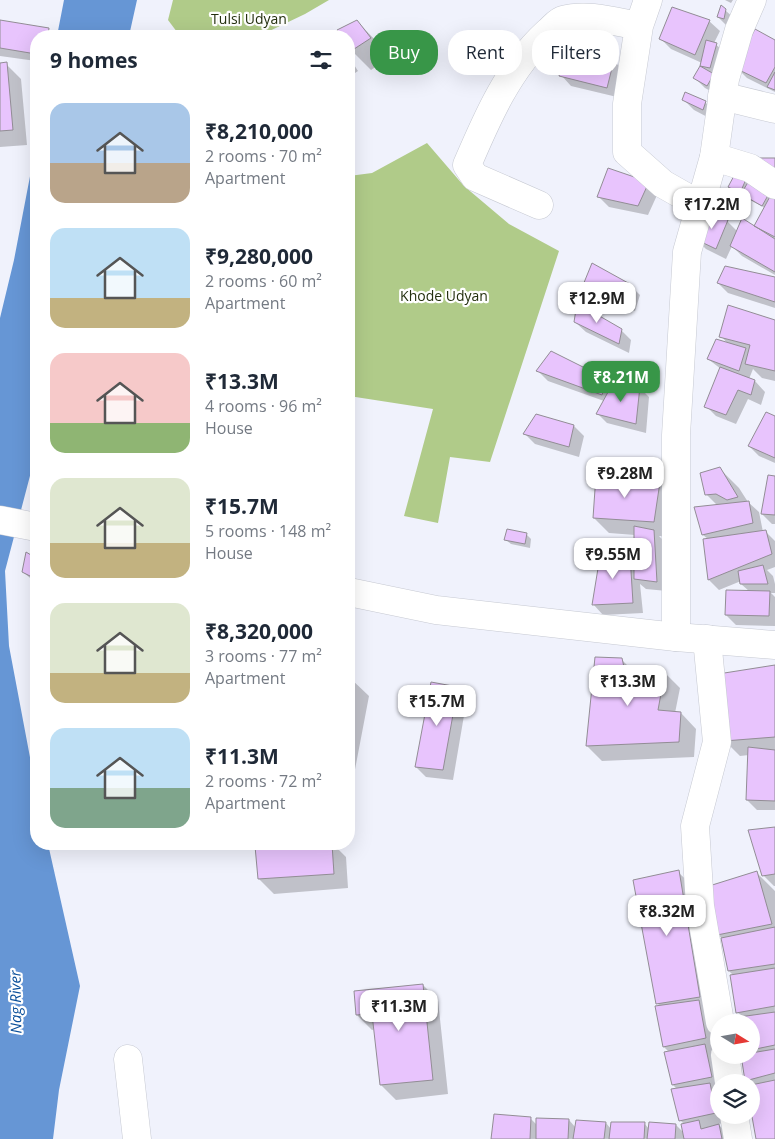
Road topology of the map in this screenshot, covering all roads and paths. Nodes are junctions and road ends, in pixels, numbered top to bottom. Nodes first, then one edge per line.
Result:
1 (648, 0) edge
2 (752, 0) edge
3 (640, 26) junction
4 (722, 96) junction
5 (775, 109) edge
6 (714, 157) junction
7 (775, 186) edge
8 (539, 205) dead end
9 (700, 205) junction
10 (0, 520) edge
11 (30, 526) edge
12 (355, 593) edge
13 (676, 637) junction
14 (707, 639) junction
15 (775, 645) edge
16 (719, 1014) edge
17 (128, 1059) dead end
18 (736, 1124) edge
19 (138, 1139) edge
20 (738, 1139) edge

1 - 3 street
2 - 4 street
3 - 8 street
3 - 9 street
4 - 5 street
4 - 6 street
6 - 7 street
6 - 9 street
9 - 13 street
10 - 11 street
12 - 13 street
13 - 14 street
14 - 15 street
14 - 16 street
17 - 19 street
18 - 20 street

